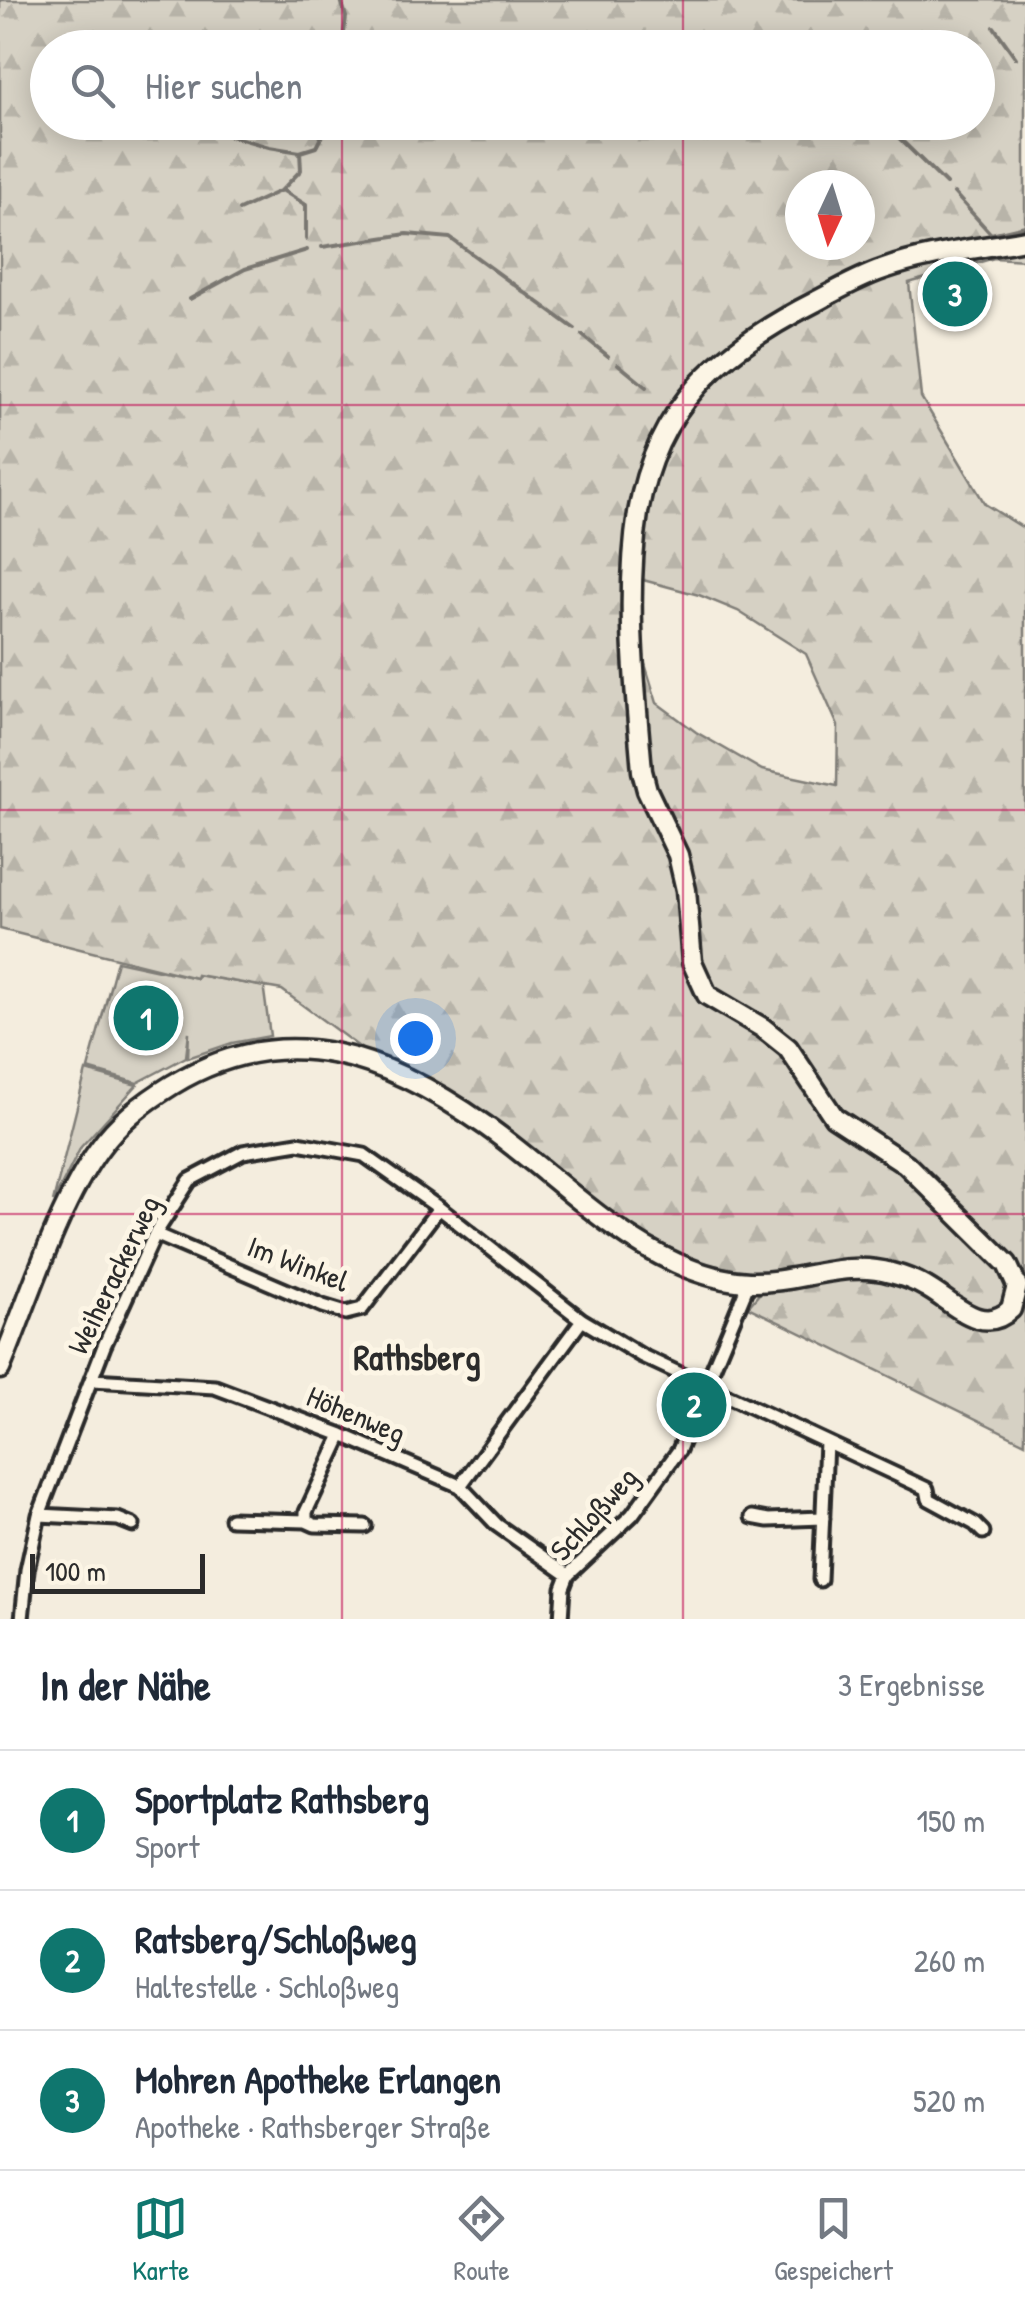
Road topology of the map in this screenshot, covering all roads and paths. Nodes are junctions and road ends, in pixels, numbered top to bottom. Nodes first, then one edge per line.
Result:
1 (1025, 240) edge
2 (439, 1208) junction
3 (156, 1234) junction
4 (750, 1282) junction
5 (582, 1320) junction
6 (0, 1370) edge
7 (92, 1380) junction
8 (706, 1388) junction
9 (342, 1435) junction
10 (826, 1442) junction
11 (460, 1486) junction
12 (39, 1515) junction
13 (752, 1517) dead end
14 (231, 1518) dead end
15 (823, 1518) junction
16 (306, 1521) junction
17 (133, 1526) dead end
18 (366, 1526) dead end
19 (983, 1532) dead end
20 (568, 1575) junction
21 (820, 1580) dead end
22 (22, 1619) edge
23 (561, 1619) edge

1 - 4 street
2 - 3 street, Weiherackerweg
2 - 3 street, Im Winkel
2 - 5 street, Weiherackerweg
3 - 7 street, Weiherackerweg
4 - 6 street
4 - 8 street, Schloßweg
5 - 8 street, Weiherackerweg
5 - 11 street
7 - 9 street, Höhenweg
7 - 12 street, Weiherackerweg
8 - 10 street, Weiherackerweg
8 - 20 street, Schloßweg
9 - 11 street, Höhenweg
9 - 16 street
10 - 15 street
10 - 19 street, Weiherackerweg
11 - 20 street, Höhenweg
12 - 17 street
12 - 22 street, Weiherackerweg
13 - 15 street
14 - 16 street
15 - 21 street
16 - 18 street
20 - 23 street, Schloßweg

